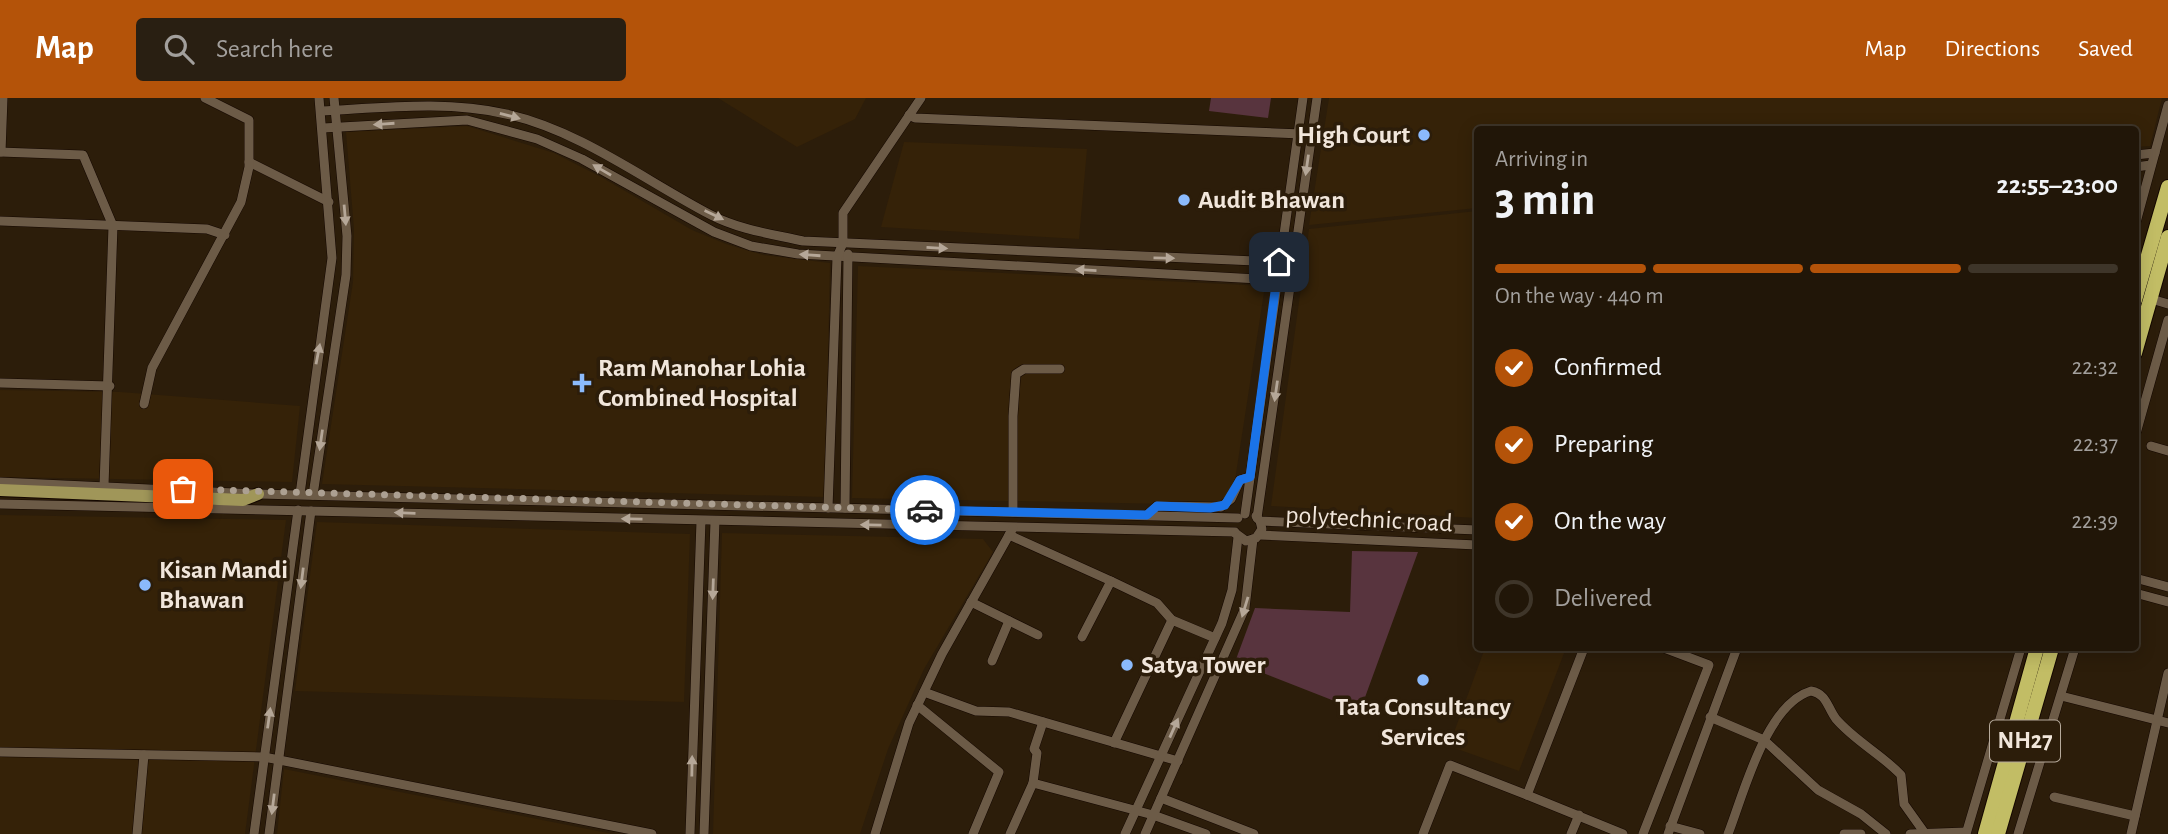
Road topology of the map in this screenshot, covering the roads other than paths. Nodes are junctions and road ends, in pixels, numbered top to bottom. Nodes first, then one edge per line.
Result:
1 (3, 98) edge
2 (205, 98) edge
3 (319, 98) edge
4 (334, 98) edge
5 (921, 98) edge
6 (1303, 98) edge
7 (1317, 98) edge
8 (2168, 106) edge
9 (406, 107) junction
10 (335, 110) junction
11 (321, 111) junction
12 (909, 115) junction
13 (406, 122) junction
14 (338, 127) junction
15 (323, 128) junction
16 (1298, 132) junction
17 (1311, 138) junction
18 (0, 152) edge
19 (2155, 153) junction
20 (2139, 155) edge
21 (249, 162) junction
22 (2151, 165) junction
23 (2139, 166) edge
24 (2168, 187) edge
25 (329, 202) junction
26 (2139, 211) edge
27 (0, 221) edge
28 (113, 226) junction
29 (225, 235) junction
30 (2168, 237) edge
31 (843, 243) junction
32 (837, 257) junction
33 (850, 258) junction
34 (1279, 262) junction
35 (1276, 280) junction
36 (2139, 286) edge
37 (327, 307) junction
38 (340, 313) junction
39 (2168, 320) edge
40 (323, 329) junction
41 (2139, 339) edge
42 (1060, 369) dead end
43 (0, 383) edge
44 (110, 386) junction
45 (144, 404) dead end
46 (2139, 424) edge
47 (2151, 446) dead end
48 (2168, 451) edge
49 (1250, 477) junction
50 (0, 482) edge
51 (104, 486) junction
52 (0, 491) edge
53 (258, 494) junction
54 (300, 495) junction
55 (313, 495) junction
56 (0, 504) edge
57 (828, 508) junction
58 (845, 508) junction
59 (298, 510) junction
60 (900, 510) junction
61 (311, 511) junction
62 (1013, 512) junction
63 (1147, 515) junction
64 (1242, 516) junction
65 (1259, 519) junction
66 (701, 521) junction
67 (715, 521) junction
68 (901, 526) junction
69 (1474, 530) edge
70 (1011, 532) junction
71 (1237, 534) junction
72 (1256, 537) junction
73 (1474, 545) edge
74 (2139, 579) edge
75 (1111, 581) junction
76 (2168, 587) edge
77 (2139, 594) edge
78 (2168, 602) edge
79 (971, 603) junction
80 (1172, 620) junction
81 (1009, 621) junction
82 (1038, 635) dead end
83 (1082, 637) dead end
84 (1215, 638) junction
85 (1583, 651) edge
86 (1672, 651) edge
87 (1736, 651) edge
88 (2020, 651) edge
89 (2036, 651) edge
90 (2051, 651) edge
91 (2074, 651) edge
92 (992, 662) dead end
93 (2168, 673) edge
94 (924, 692) junction
95 (2061, 696) junction
96 (917, 705) junction
97 (1710, 717) junction
98 (2157, 720) junction
99 (1043, 722) junction
100 (2168, 723) edge
101 (1764, 740) junction
102 (1114, 743) junction
103 (2029, 751) dead end
104 (0, 752) edge
105 (145, 755) junction
106 (1161, 755) junction
107 (2043, 755) junction
108 (264, 757) junction
109 (279, 760) junction
110 (1178, 761) junction
111 (1032, 783) junction
112 (1527, 795) junction
113 (2054, 797) dead end
114 (1161, 798) junction
115 (1134, 813) junction
116 (1153, 815) junction
117 (1579, 816) junction
118 (2135, 816) junction
119 (1669, 830) edge
120 (1924, 832) junction
121 (1966, 833) edge
122 (137, 834) edge
123 (254, 834) edge
124 (269, 834) edge
125 (652, 834) edge
126 (690, 834) edge
127 (704, 834) edge
128 (875, 834) edge
129 (973, 834) edge
130 (1010, 834) edge
131 (1125, 834) edge
132 (1145, 834) edge
133 (1206, 834) edge
134 (1254, 834) edge
135 (1423, 834) edge
136 (1571, 834) edge
137 (1623, 834) edge
138 (1643, 834) edge
139 (1700, 834) edge
140 (1728, 834) edge
141 (1844, 834) edge
142 (1861, 834) edge
143 (1886, 834) edge
144 (1910, 834) edge
145 (1984, 834) edge
146 (1998, 834) edge
147 (2018, 834) edge
148 (2131, 834) edge

1 - 18 street
2 - 21 street
3 - 11 street
4 - 10 street
5 - 12 street
6 - 16 street
7 - 17 street
8 - 19 street
9 - 10 street
9 - 13 street
9 -> 31 street
10 - 11 street
10 - 14 street
11 - 15 street
12 - 16 street
12 - 31 street
13 -> 14 street
32 -> 13 street
14 - 15 street
14 -> 38 street
15 - 25 street
16 - 17 street
16 - 34 street
17 -> 65 street
18 - 28 street
19 - 20 street
19 - 22 street
21 - 25 street
21 - 29 street
22 - 23 street
22 - 26 street
24 - 36 highway
25 - 37 street
27 - 28 street
28 - 29 street
28 - 44 street
29 - 45 street
30 - 41 highway
31 - 32 street
31 - 33 street
31 -> 34 street
32 - 33 street
32 - 57 street
35 -> 33 street
33 - 58 street
34 - 35 street
35 - 49 street
37 - 38 street
37 - 40 street
38 - 40 street
38 -> 55 street
39 - 46 street
54 -> 40 street
42 - 62 street
43 - 44 street
44 - 51 street
47 - 48 street
49 - 63 street
49 - 64 street
50 - 51 street
51 - 53 street
52 - 53 main road
53 - 54 street
54 - 55 street
55 - 57 street
56 - 59 street, polytechnic road
57 - 58 street
58 - 60 street
59 - 61 street, polytechnic road
108 -> 59 street
60 - 62 street
60 - 68 street
66 -> 61 street, polytechnic road
61 -> 109 street
62 - 63 street
63 - 64 street
64 - 65 street
64 - 71 street
65 - 69 street
65 - 72 street
66 - 67 street, polytechnic road
126 -> 66 street
68 -> 67 street, polytechnic road
67 -> 127 street
68 - 70 street, polytechnic road
70 - 71 street, polytechnic road
70 - 75 street
70 - 79 street
71 - 72 street, polytechnic road
71 - 84 street
72 - 73 street, polytechnic road
72 -> 110 street
74 - 76 street
75 - 80 street
75 - 83 street
77 - 78 street
79 - 81 street
79 - 94 street
80 - 84 street
80 - 102 street
81 - 82 street
81 - 92 street
106 -> 84 street
85 - 112 street
86 - 138 street
87 - 97 street
88 - 121 street
89 - 145 highway, NH27
90 - 146 highway, NH27
91 - 95 street
93 - 98 street
94 - 96 street
94 - 99 street
95 - 98 street
95 - 107 street
96 - 128 street
96 - 129 street
97 - 101 street
97 - 119 street
98 - 100 street
98 - 118 street
99 - 102 street
99 - 111 street
101 - 120 street
101 - 140 street
101 - 143 street
102 - 106 street
103 - 107 street
104 - 105 street
105 - 108 street
105 - 122 street
106 - 110 street
106 - 115 street
107 - 147 street
108 - 109 street
108 - 123 street
109 -> 124 street
109 - 125 street
110 - 114 street
111 - 115 street
111 - 130 street
112 - 117 street
112 - 135 street
113 - 118 street
114 - 116 street
114 - 134 street
115 - 116 street
115 - 131 street
116 - 132 street
116 - 133 street
117 - 136 street
117 - 137 street
118 - 148 street
119 - 139 street
120 - 121 street
120 - 144 street
141 - 142 street

